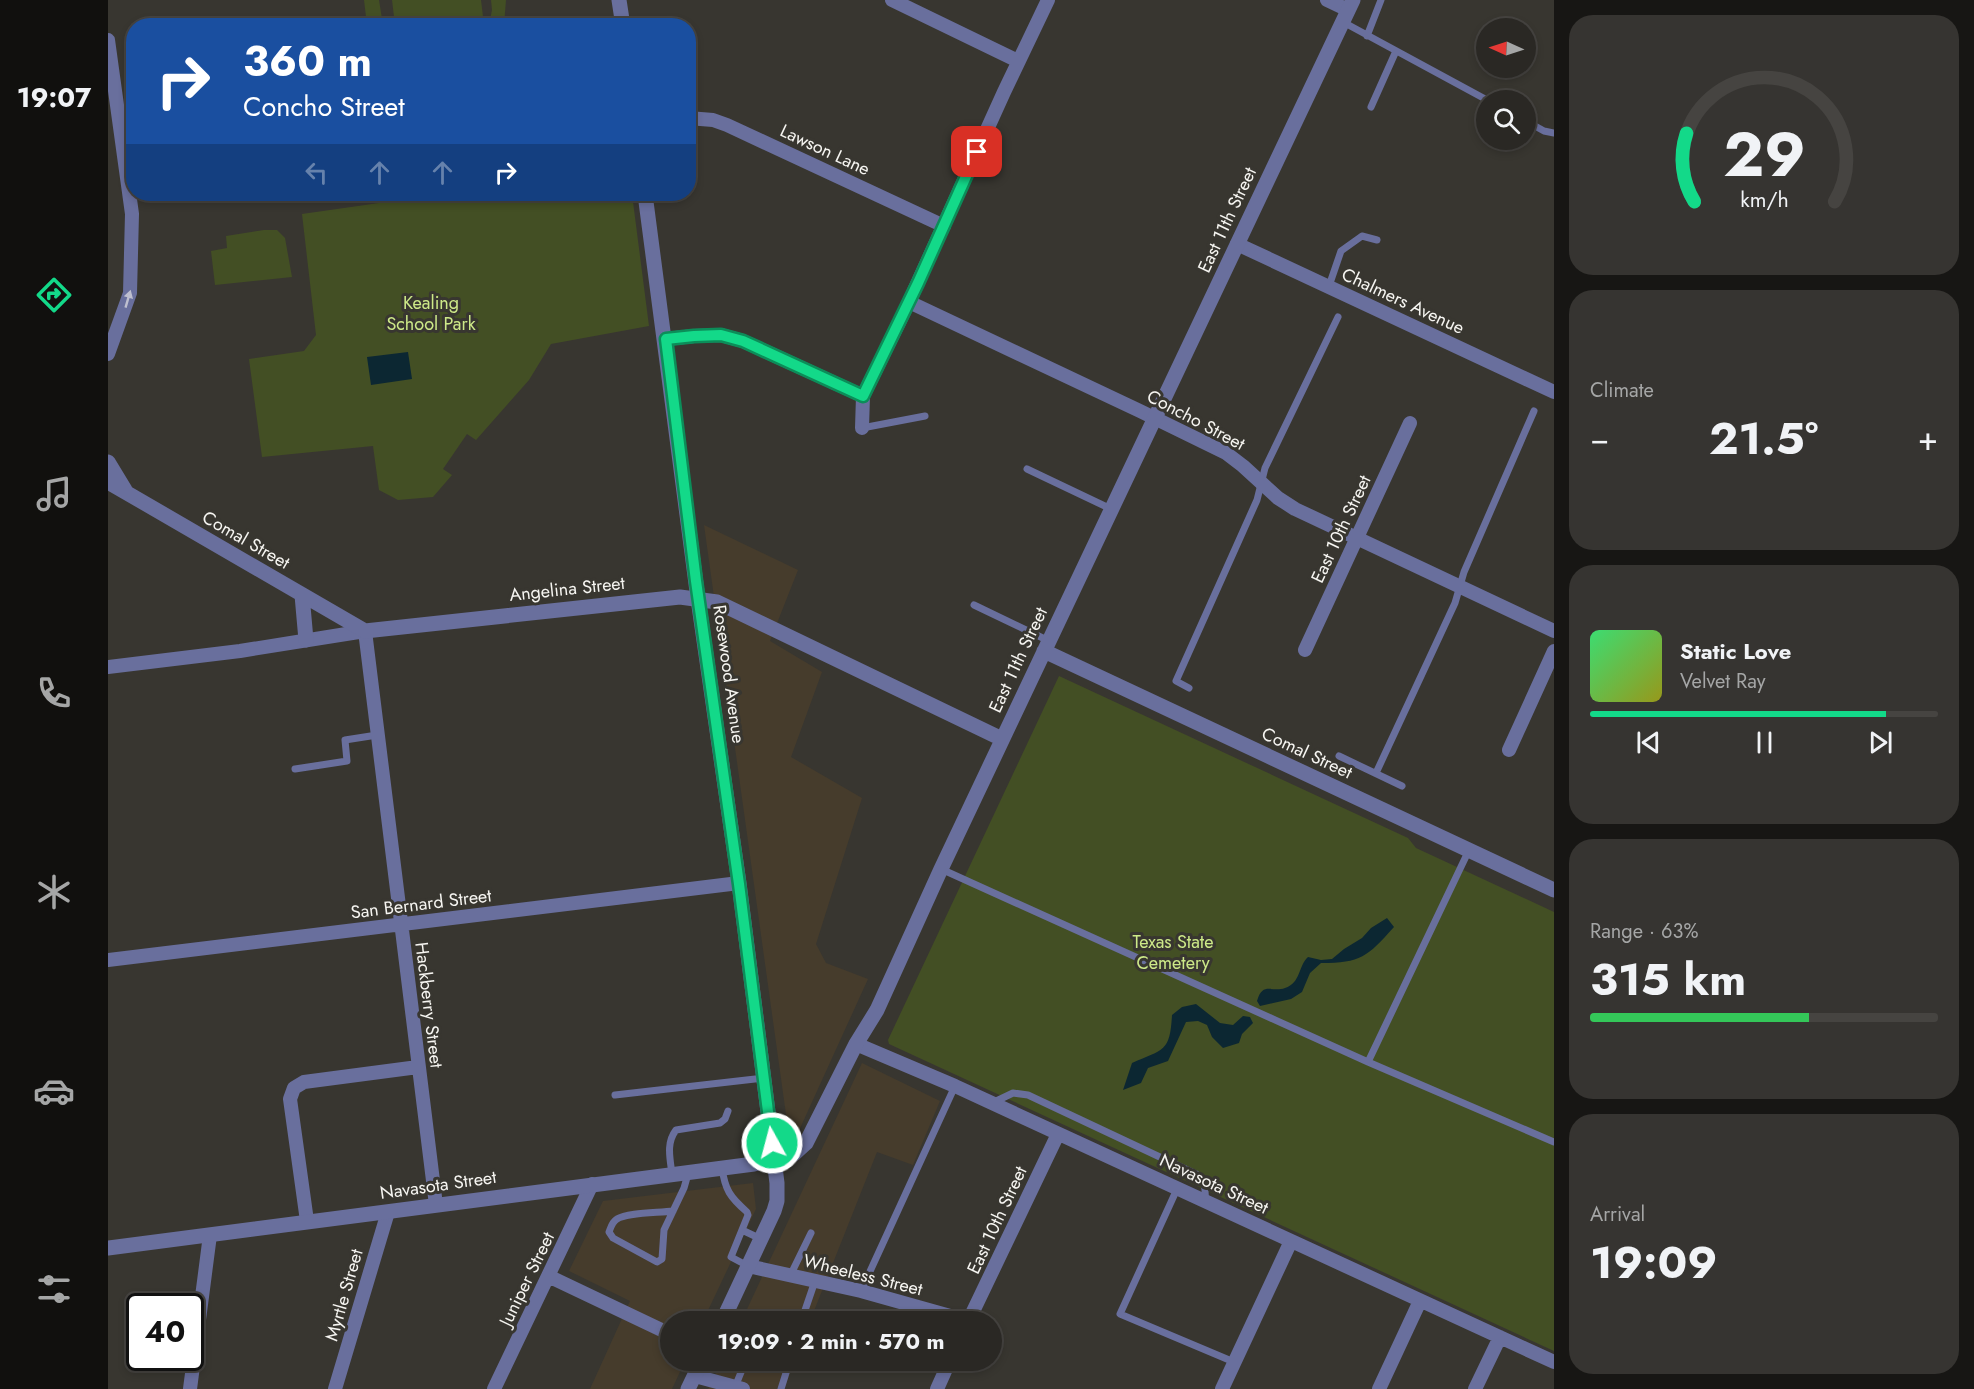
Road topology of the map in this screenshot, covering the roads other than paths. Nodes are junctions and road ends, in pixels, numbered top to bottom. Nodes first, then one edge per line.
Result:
1 (620, 0) edge
2 (892, 0) edge
3 (1048, 0) edge
4 (1327, 0) edge
5 (1381, 0) edge
6 (1348, 11) edge
7 (622, 18) edge
8 (1367, 36) junction
9 (108, 40) edge
10 (1396, 51) junction
11 (1018, 61) junction
12 (1476, 94) edge
13 (1371, 106) dead end
14 (696, 119) edge
15 (1536, 127) edge
16 (1554, 133) edge
17 (126, 170) edge
18 (130, 201) edge
19 (646, 201) edge
20 (944, 225) junction
21 (1377, 240) dead end
22 (1237, 244) junction
23 (1329, 286) junction
24 (909, 302) junction
25 (1338, 316) dead end
26 (666, 339) junction
27 (108, 354) edge
28 (1554, 392) edge
29 (863, 396) junction
30 (1534, 411) dead end
31 (925, 416) dead end
32 (1155, 418) junction
33 (1410, 423) dead end
34 (862, 428) joint
35 (108, 462) edge
36 (1027, 469) dead end
37 (108, 482) edge
38 (1260, 484) junction
39 (126, 493) junction
40 (1112, 509) junction
41 (1357, 538) junction
42 (1461, 586) junction
43 (302, 595) junction
44 (698, 599) junction
45 (974, 605) dead end
46 (365, 631) junction
47 (1554, 631) edge
48 (306, 640) junction
49 (1046, 646) junction
50 (1305, 650) dead end
51 (1554, 651) edge
52 (108, 667) edge
53 (1189, 688) dead end
54 (377, 735) junction
55 (1002, 739) junction
56 (1509, 750) dead end
57 (1339, 756) dead end
58 (296, 769) dead end
59 (1376, 773) junction
60 (1402, 786) dead end
61 (1469, 850) junction
62 (941, 869) junction
63 (739, 884) junction
64 (1554, 890) edge
65 (400, 925) junction
66 (108, 960) edge
67 (856, 1044) junction
68 (1368, 1062) junction
69 (418, 1067) junction
70 (764, 1078) junction
71 (955, 1086) junction
72 (615, 1095) dead end
73 (992, 1103) junction
74 (728, 1111) dead end
75 (1058, 1134) junction
76 (1554, 1142) edge
77 (774, 1160) junction
78 (722, 1168) junction
79 (689, 1172) junction
80 (672, 1174) junction
81 (592, 1185) junction
82 (1177, 1189) junction
83 (1205, 1201) junction
84 (436, 1205) junction
85 (388, 1212) junction
86 (673, 1212) junction
87 (308, 1221) junction
88 (742, 1230) junction
89 (811, 1233) dead end
90 (210, 1235) junction
91 (761, 1239) junction
92 (1291, 1241) junction
93 (108, 1248) edge
94 (748, 1266) junction
95 (548, 1276) junction
96 (790, 1276) junction
97 (815, 1281) junction
98 (861, 1291) junction
99 (1420, 1301) junction
100 (727, 1311) edge
101 (805, 1311) edge
102 (932, 1311) edge
103 (973, 1311) edge
104 (660, 1329) edge
105 (1500, 1337) junction
106 (1234, 1362) junction
107 (1554, 1362) edge
108 (743, 1371) edge
109 (786, 1371) edge
110 (945, 1371) edge
111 (692, 1382) edge
112 (739, 1388) edge
113 (190, 1389) edge
114 (335, 1389) edge
115 (494, 1389) edge
116 (780, 1389) edge
117 (937, 1389) edge
118 (1222, 1389) edge
119 (1379, 1389) edge
120 (1475, 1389) edge

1 - 7 street
2 - 11 street
3 - 11 street
4 - 6 street
5 - 8 lane
6 - 8 lane
6 - 22 street, East 11th Street
8 - 10 lane
17 -> 9 street
10 - 12 lane
10 - 13 lane
11 - 20 street
14 - 20 street, Lawson Lane
15 - 16 lane
27 -> 18 street
19 - 26 street, Rosewood Avenue
20 - 24 street
21 - 23 lane
22 - 23 street, Chalmers Avenue
22 - 32 street, East 11th Street
23 - 28 street, Chalmers Avenue
24 - 29 street
24 - 32 street, Concho Street
25 - 38 lane
26 - 29 street
26 - 44 street, Rosewood Avenue
29 - 34 street
30 - 42 lane
31 - 34 lane
32 - 38 street, Concho Street
32 - 40 street, East 11th Street
33 - 41 street, East 10th Street
35 - 39 street
36 - 40 lane
37 - 39 street, Comal Street
38 - 41 street, Concho Street
38 - 53 lane
39 - 43 street, Comal Street
40 - 49 street, East 11th Street
41 - 42 street, Concho Street
41 - 50 street, East 10th Street
42 - 47 street, Concho Street
42 - 59 lane
43 - 46 street, Comal Street
43 - 48 street
44 - 46 street, Angelina Street
44 - 55 street, Angelina Street
44 - 63 street, Rosewood Avenue
45 - 49 lane
46 - 48 street, Angelina Street
46 - 54 street, Hackberry Street
48 - 52 street, Angelina Street
49 - 55 street, East 11th Street
49 - 61 street, Comal Street
51 - 56 street
54 - 58 lane
54 - 65 street, Hackberry Street
55 - 62 street, East 11th Street
57 - 59 lane
59 - 60 lane
61 - 64 street, Comal Street
61 - 68 lane
62 - 67 street, East 11th Street
62 - 68 lane
63 - 65 street, San Bernard Street
63 - 70 street, Rosewood Avenue
65 - 66 street, San Bernard Street
65 - 69 street, Hackberry Street
67 - 71 street, Navasota Street
67 - 77 street, East 11th Street
68 - 76 lane
69 - 84 street, Hackberry Street
69 - 87 street
70 - 72 lane
70 - 77 street, Rosewood Avenue
71 - 73 street, Navasota Street
71 - 98 lane
73 - 75 street, Navasota Street
73 - 83 lane
74 - 80 lane
75 - 82 street, Navasota Street
75 - 103 street, East 10th Street
77 - 78 street, Navasota Street
77 - 91 street
78 - 79 street, Navasota Street
78 - 88 lane
79 - 80 street, Navasota Street
79 - 86 lane
80 - 81 street, Navasota Street
81 - 84 street, Navasota Street
81 - 95 street, Juniper Street
82 - 83 street, Navasota Street
82 - 106 lane
83 - 92 street, Navasota Street
84 - 85 street, Navasota Street
85 - 87 street, Navasota Street
85 - 114 street, Myrtle Street
86 - 86 lane
87 - 90 street, Navasota Street
88 - 91 lane
88 - 94 lane
89 - 96 lane
90 - 93 street, Navasota Street
90 - 113 street
91 - 94 street
92 - 99 street, Navasota Street
92 - 106 street
94 - 96 street, Wheeless Street
94 - 100 street
95 - 104 street
95 - 115 street, Juniper Street
96 - 97 street, Wheeless Street
97 - 98 street, Wheeless Street
97 - 101 lane
98 - 102 street, Wheeless Street
99 - 105 street, Navasota Street
99 - 119 street
105 - 107 street, Navasota Street
105 - 120 street
106 - 118 street
108 - 112 lane
109 - 116 lane
110 - 117 street
111 - 112 street

